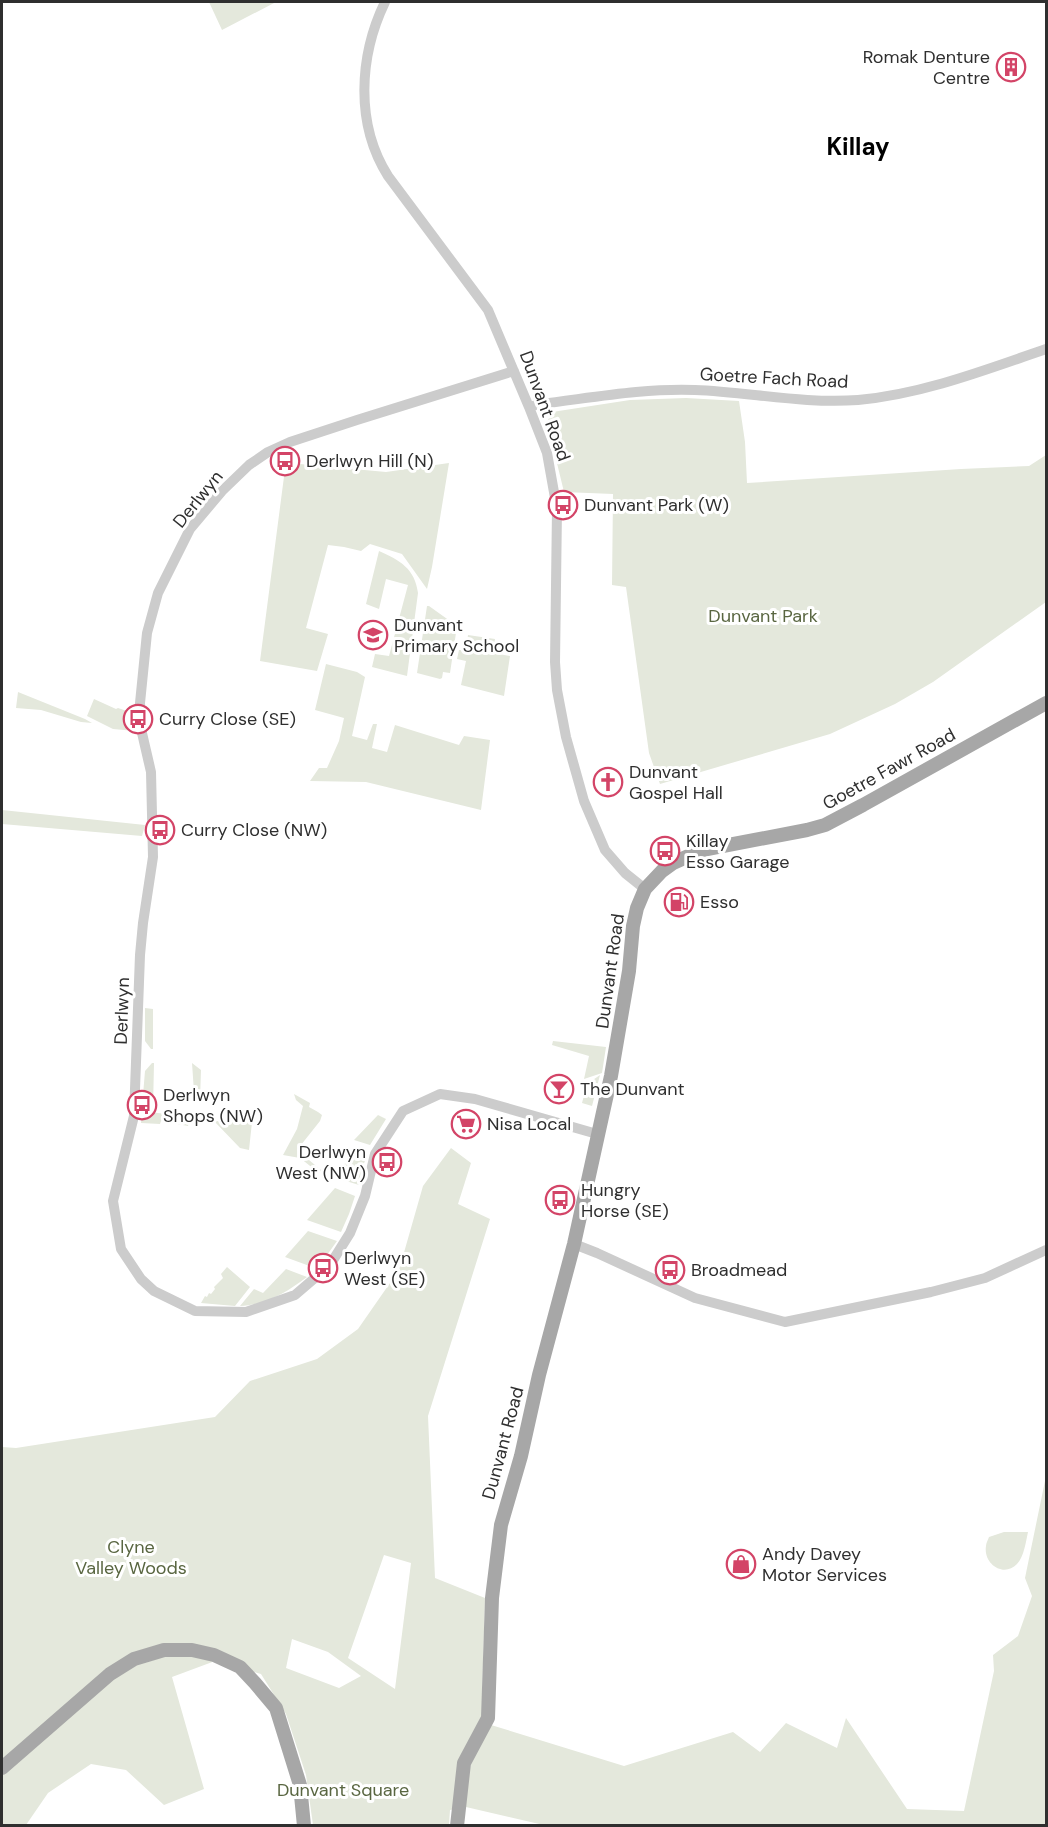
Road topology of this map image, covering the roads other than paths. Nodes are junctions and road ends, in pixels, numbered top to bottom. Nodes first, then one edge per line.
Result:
1 (385, 2) edge
2 (1047, 349) edge
3 (514, 371) junction
4 (529, 407) junction
5 (1047, 703) edge
6 (645, 889) junction
7 (597, 1134) junction
8 (574, 1244) junction
9 (1047, 1250) edge
10 (2, 1768) edge
11 (304, 1826) edge
12 (457, 1826) edge

1 - 3 street, Dunvant Road
2 - 4 street, Goetre Fach Road
3 - 4 street, Dunvant Road
3 - 7 street, Derlwyn
4 - 6 street, Dunvant Road
5 - 6 main road, Goetre Fawr Road
6 - 7 main road, Dunvant Road
7 - 8 main road, Dunvant Road
8 - 9 street
8 - 12 main road, Dunvant Road
10 - 11 main road

